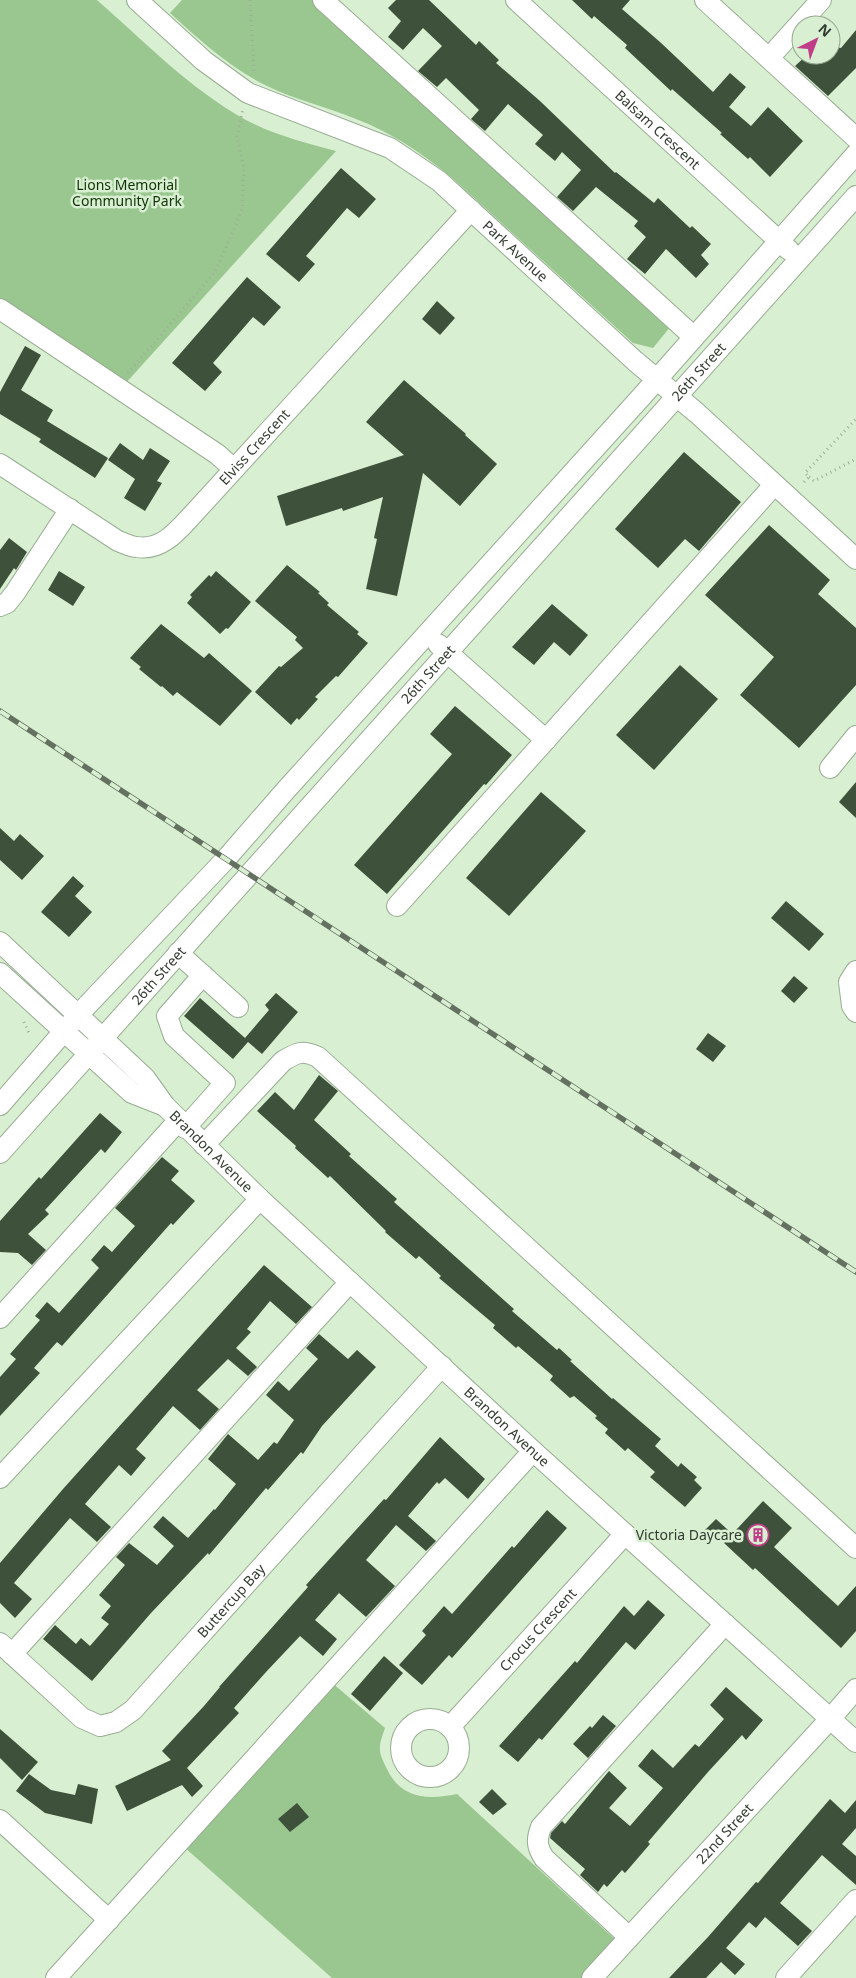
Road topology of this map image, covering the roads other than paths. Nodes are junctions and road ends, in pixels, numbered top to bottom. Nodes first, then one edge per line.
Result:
1 (137, 0) edge
2 (323, 0) edge
3 (516, 0) edge
4 (705, 0) edge
5 (821, 0) edge
6 (769, 58) junction
7 (856, 138) edge
8 (856, 154) edge
9 (856, 196) edge
10 (471, 210) junction
11 (779, 241) junction
12 (800, 259) junction
13 (0, 309) edge
14 (694, 337) junction
15 (656, 379) junction
16 (678, 397) junction
17 (0, 464) edge
18 (234, 469) junction
19 (774, 485) junction
20 (70, 509) junction
21 (856, 559) edge
22 (0, 606) edge
23 (427, 634) junction
24 (447, 652) junction
25 (856, 736) edge
26 (546, 740) junction
27 (830, 768) dead end
28 (285, 791) junction
29 (306, 810) junction
30 (397, 906) dead end
31 (0, 942) edge
32 (178, 953) junction
33 (856, 971) edge
34 (0, 973) edge
35 (203, 975) junction
36 (238, 1007) dead end
37 (856, 1012) edge
38 (79, 1014) junction
39 (64, 1032) junction
40 (102, 1037) junction
41 (88, 1053) junction
42 (0, 1105) edge
43 (176, 1118) junction
44 (204, 1145) junction
45 (0, 1153) edge
46 (260, 1199) junction
47 (350, 1282) junction
48 (0, 1318) edge
49 (442, 1366) junction
50 (533, 1451) junction
51 (0, 1478) edge
52 (625, 1534) junction
53 (856, 1548) edge
54 (725, 1624) junction
55 (6, 1648) edge
56 (856, 1689) edge
57 (830, 1719) junction
58 (450, 1727) dead end
59 (856, 1742) edge
60 (0, 1820) edge
61 (856, 1900) edge
62 (109, 1920) junction
63 (629, 1937) junction
64 (56, 1978) edge
65 (592, 1978) edge
66 (786, 1978) edge

1 - 10 street, Park Avenue
2 - 14 street
3 - 11 street, Balsam Crescent
4 - 6 street
5 - 6 street
6 - 7 street
8 - 11 street, 26th Street
9 - 12 street, 26th Street
10 - 15 street, Park Avenue
10 - 18 street, Elviss Crescent
11 - 12 street, Balsam Crescent
11 - 14 street, 26th Street
12 - 16 street, 26th Street
13 - 18 street
14 - 15 street, 26th Street
15 - 16 street, Park Avenue
15 - 23 street, 26th Street
16 - 19 street, Park Avenue
16 - 24 street, 26th Street
17 - 20 street, Elviss Crescent
18 - 20 street, Elviss Crescent
19 - 21 street, Park Avenue
19 - 26 street
20 - 22 street
23 - 24 street
23 - 28 street, 26th Street
24 - 26 street
24 - 29 street, 26th Street
25 - 27 street
26 - 30 street
28 - 29 street
28 - 38 street, 26th Street
29 - 32 street, 26th Street
31 - 38 street, Brandon Avenue
32 - 35 street
32 - 40 street, 26th Street
33 - 37 street
34 - 39 street, Brandon Avenue
35 - 36 street
35 - 43 street
38 - 39 street, 26th Street
38 - 40 street, Brandon Avenue
39 - 41 street, Brandon Avenue
39 - 42 street, 26th Street
40 - 41 street, 26th Street
40 - 43 street, Brandon Avenue
41 - 43 street, Brandon Avenue
41 - 45 street, 26th Street
43 - 44 street, Brandon Avenue
43 - 48 street
44 - 46 street, Brandon Avenue
44 - 53 street
46 - 47 street, Brandon Avenue
46 - 51 street
47 - 49 street, Brandon Avenue
47 - 55 street
49 - 50 street, Brandon Avenue
49 - 55 street, Buttercup Bay
50 - 52 street, Brandon Avenue
50 - 62 street
52 - 54 street, Brandon Avenue
52 - 58 street, Crocus Crescent
54 - 57 street, Brandon Avenue
54 - 63 street
56 - 57 street, 22nd Street
57 - 59 street, Brandon Avenue
57 - 63 street, 22nd Street
60 - 62 street
61 - 66 street
62 - 64 street
63 - 65 street, 22nd Street

